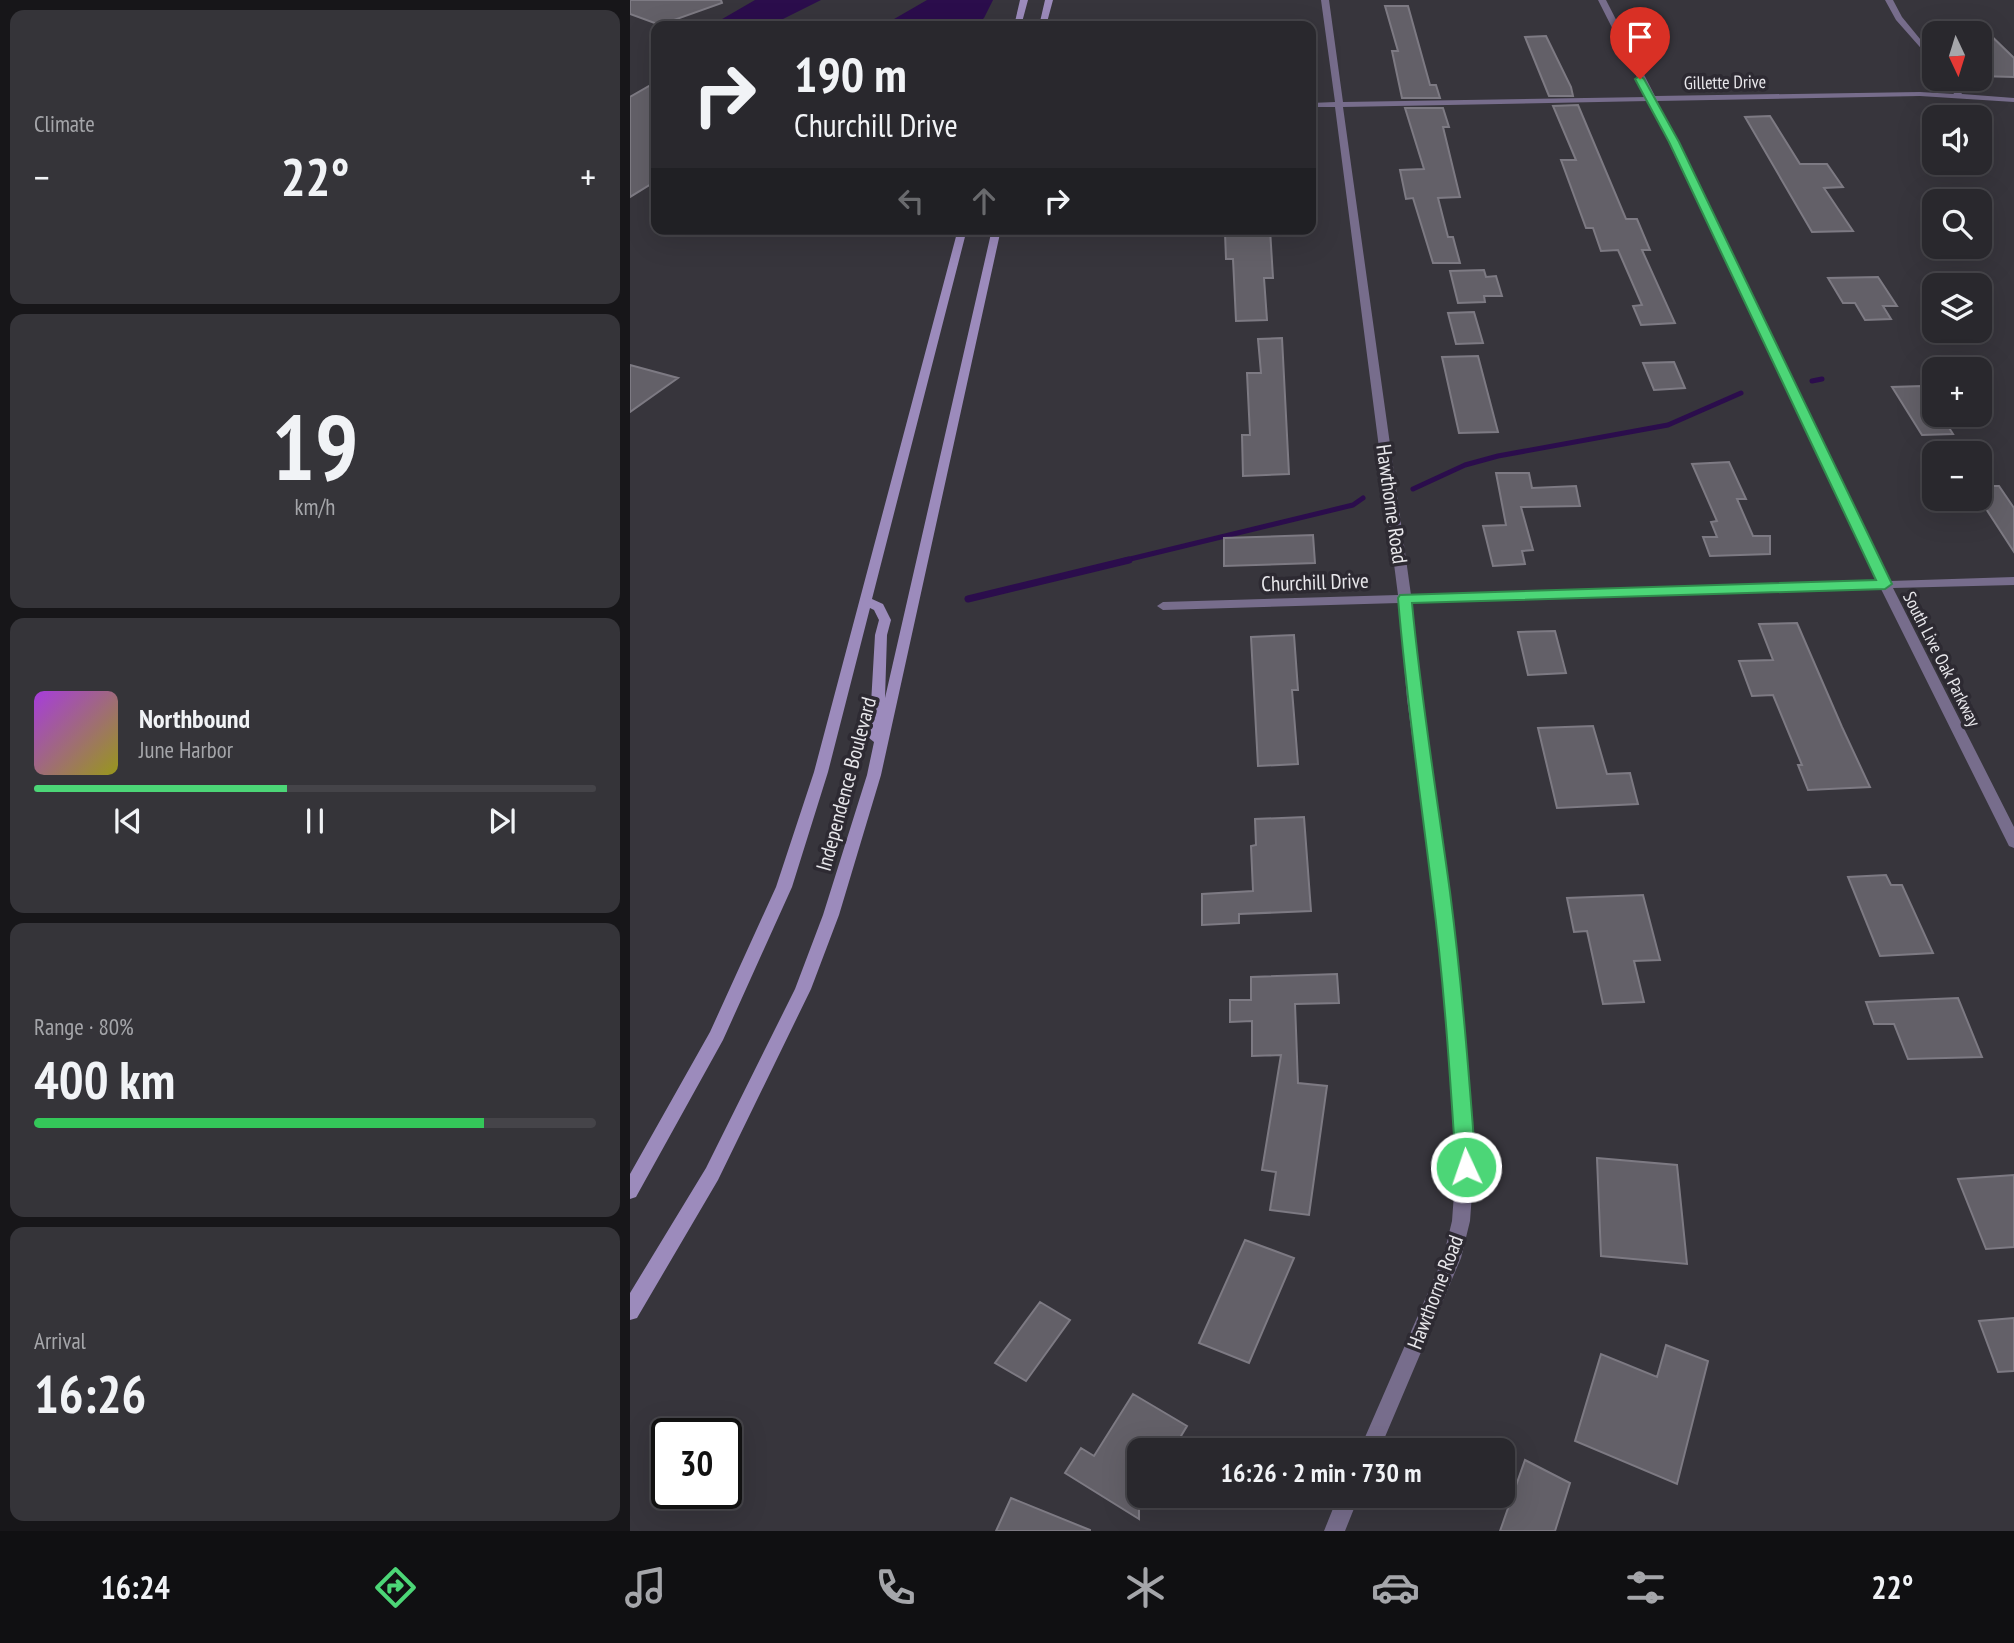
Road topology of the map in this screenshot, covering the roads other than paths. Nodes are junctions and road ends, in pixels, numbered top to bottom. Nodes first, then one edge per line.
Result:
1 (1024, 0) edge
2 (1049, 0) edge
3 (1325, 0) edge
4 (1602, 0) edge
5 (1889, 0) edge
6 (1018, 21) edge
7 (1043, 21) edge
8 (1922, 46) edge
9 (1956, 91) edge
10 (1959, 95) junction
11 (1650, 99) junction
12 (2014, 100) edge
13 (1316, 104) edge
14 (1340, 104) junction
15 (961, 235) edge
16 (996, 235) edge
17 (2014, 581) edge
18 (1885, 584) junction
19 (1405, 598) junction
20 (865, 601) junction
21 (1163, 606) dead end
22 (874, 775) junction
23 (2014, 842) edge
24 (630, 1191) edge
25 (630, 1311) edge
26 (1375, 1438) edge
27 (1344, 1508) edge
28 (1334, 1531) edge

1 - 6 main road
2 - 7 main road
3 - 14 street, Hawthorne Road
4 - 11 street, South Live Oak Parkway
5 - 8 street
9 - 10 street
10 - 11 street, Gillette Drive
10 - 12 street, Gillette Drive
11 - 14 street, Gillette Drive
11 - 18 street, South Live Oak Parkway
13 - 14 street, Gillette Drive
14 - 19 street, Hawthorne Road
15 - 20 main road, Independence Boulevard
16 - 22 main road, Independence Boulevard
17 - 18 street, Churchill Drive
18 - 19 street, Churchill Drive
18 - 23 street, South Live Oak Parkway
19 - 21 street, Churchill Drive
19 - 26 street, Hawthorne Road
20 - 22 main road
20 - 24 main road, Independence Boulevard
22 - 25 main road, Independence Boulevard
27 - 28 street

